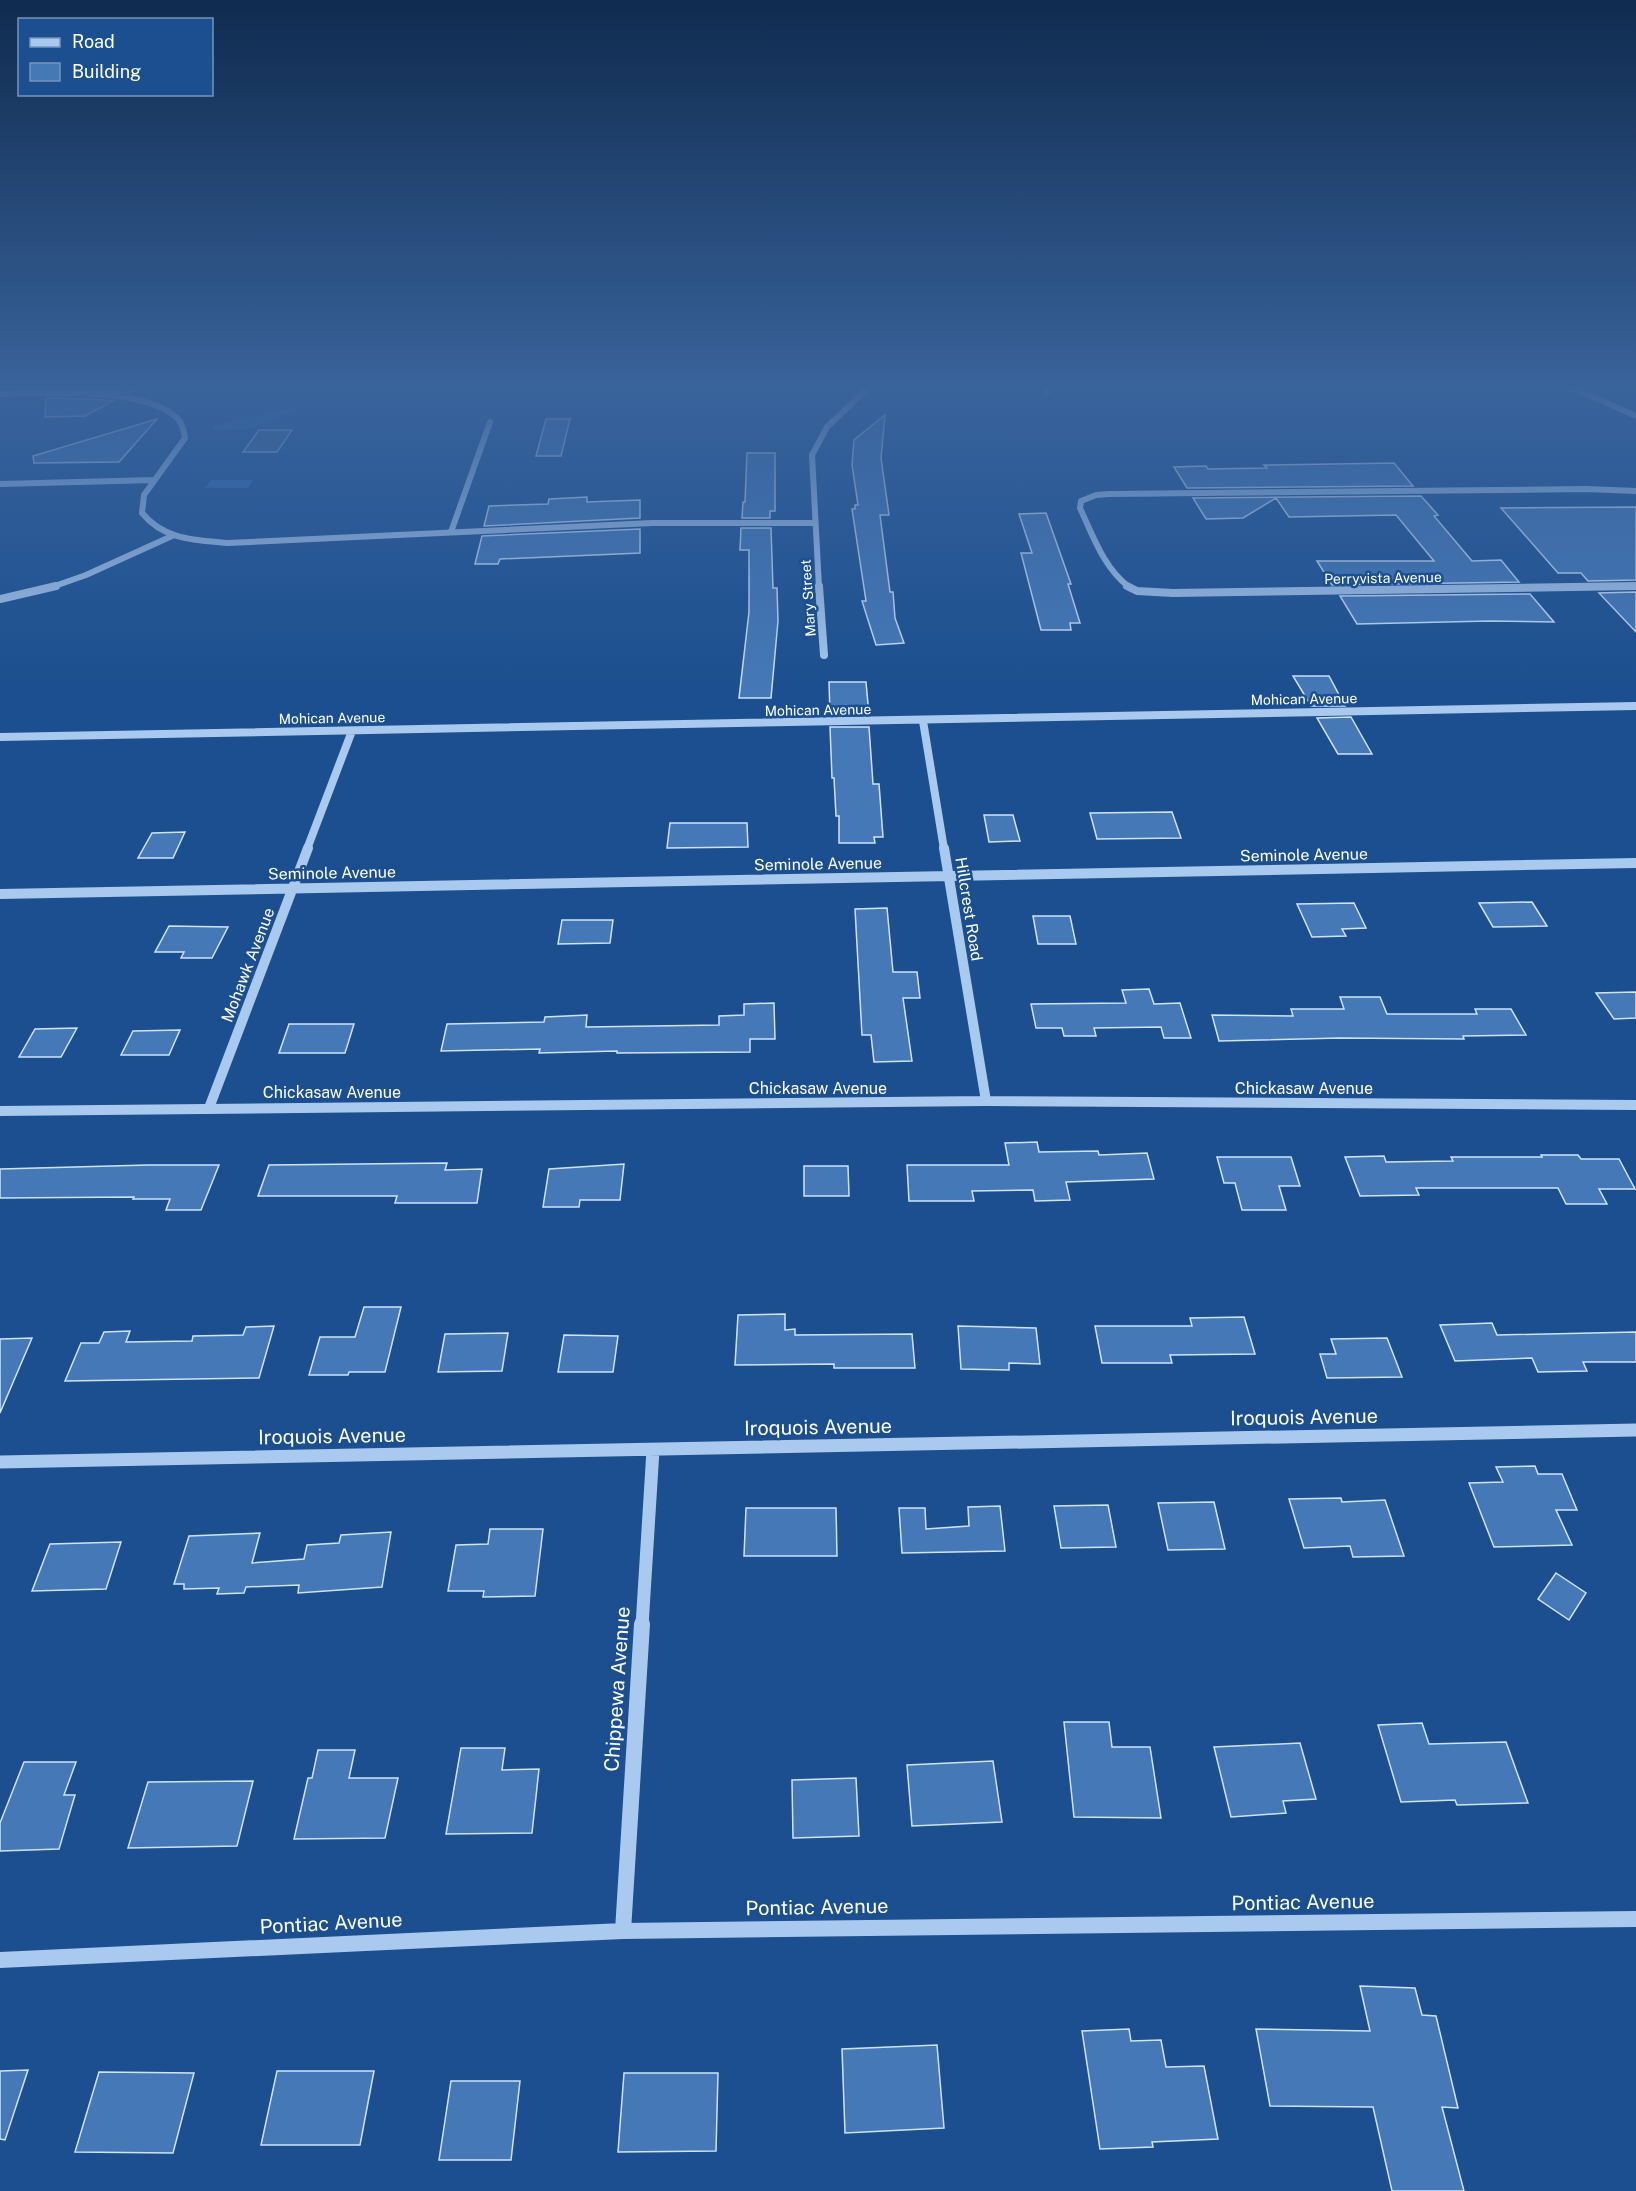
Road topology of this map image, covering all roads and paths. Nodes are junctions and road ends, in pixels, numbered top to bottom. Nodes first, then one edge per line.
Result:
1 (151, 485) edge
2 (468, 485) edge
3 (813, 485) edge
4 (1636, 491) edge
5 (814, 523) junction
6 (451, 532) junction
7 (172, 536) junction
8 (1636, 586) edge
9 (0, 599) edge
10 (824, 655) dead end
11 (1636, 706) edge
12 (923, 721) junction
13 (352, 732) junction
14 (0, 737) edge
15 (1636, 863) edge
16 (949, 877) junction
17 (292, 889) junction
18 (0, 894) edge
19 (986, 1101) junction
20 (1636, 1105) edge
21 (209, 1108) junction
22 (0, 1111) edge
23 (1636, 1430) edge
24 (653, 1450) junction
25 (0, 1461) edge
26 (1636, 1919) edge
27 (623, 1930) junction
28 (0, 1960) edge

1 - 7 street
2 - 6 street
3 - 5 street, Mary Street
4 - 8 street, Perryvista Avenue
5 - 6 street
5 - 10 street, Mary Street
6 - 7 street
7 - 9 street
11 - 12 street, Mohican Avenue
12 - 13 street, Mohican Avenue
12 - 16 street, Hillcrest Road
13 - 14 street, Mohican Avenue
13 - 17 street, Mohawk Avenue
15 - 16 street, Seminole Avenue
16 - 17 street, Seminole Avenue
16 - 19 street, Hillcrest Road
17 - 18 street, Seminole Avenue
17 - 21 street, Mohawk Avenue
19 - 20 street, Chickasaw Avenue
19 - 21 street, Chickasaw Avenue
21 - 22 street, Chickasaw Avenue
23 - 24 street, Iroquois Avenue
24 - 25 street, Iroquois Avenue
24 - 27 street, Chippewa Avenue
26 - 27 street, Pontiac Avenue
27 - 28 street, Pontiac Avenue

